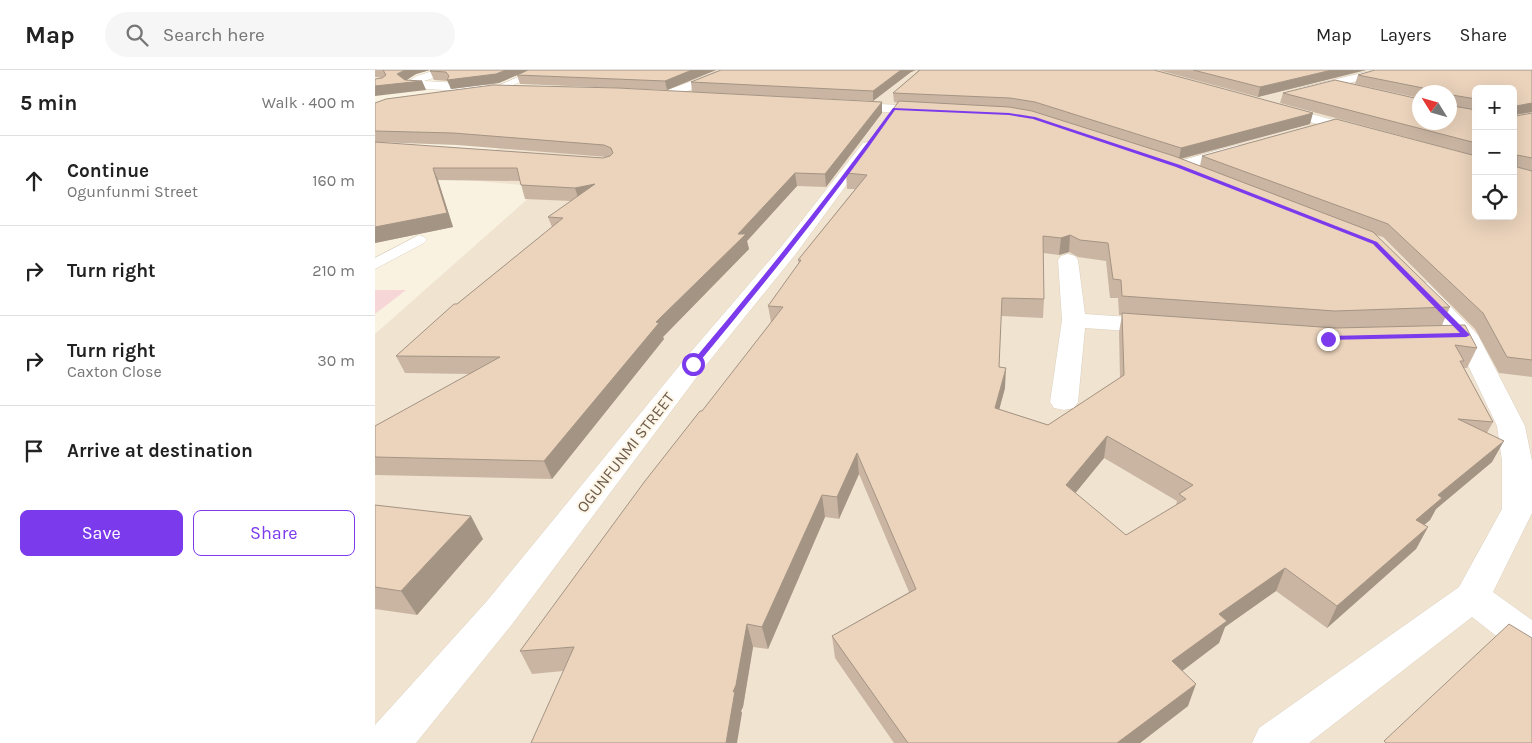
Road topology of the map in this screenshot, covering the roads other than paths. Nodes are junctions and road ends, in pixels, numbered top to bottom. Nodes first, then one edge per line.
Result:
1 (448, 70) edge
2 (731, 70) edge
3 (1387, 70) edge
4 (534, 73) edge
5 (1332, 84) junction
6 (496, 89) junction
7 (1355, 89) edge
8 (525, 90) edge
9 (431, 98) edge
10 (712, 99) edge
11 (828, 105) edge
12 (887, 105) junction
13 (952, 112) edge
14 (1331, 124) junction
15 (1302, 132) edge
16 (1376, 136) edge
17 (1254, 145) edge
18 (1214, 180) edge
19 (419, 240) dead end
20 (1068, 260) dead end
21 (375, 264) edge
22 (1403, 271) edge
23 (1074, 320) junction
24 (1181, 328) edge
25 (1466, 335) junction
26 (1437, 336) edge
27 (1064, 402) dead end
28 (1472, 598) junction
29 (1532, 641) edge
30 (388, 743) edge
31 (1274, 743) edge

1 - 6 street
2 - 10 street
3 - 5 street
4 - 6 lane
5 - 7 street
5 - 14 street
6 - 8 street
6 - 9 street
11 - 12 street
12 - 13 street
12 - 30 street, OGUNFUNMI STREET
14 - 15 street
14 - 16 street
17 - 18 street
19 - 21 lane
20 - 23 street
22 - 25 street
23 - 24 street
23 - 27 street
25 - 26 street
25 - 28 street
28 - 29 street
28 - 31 street

